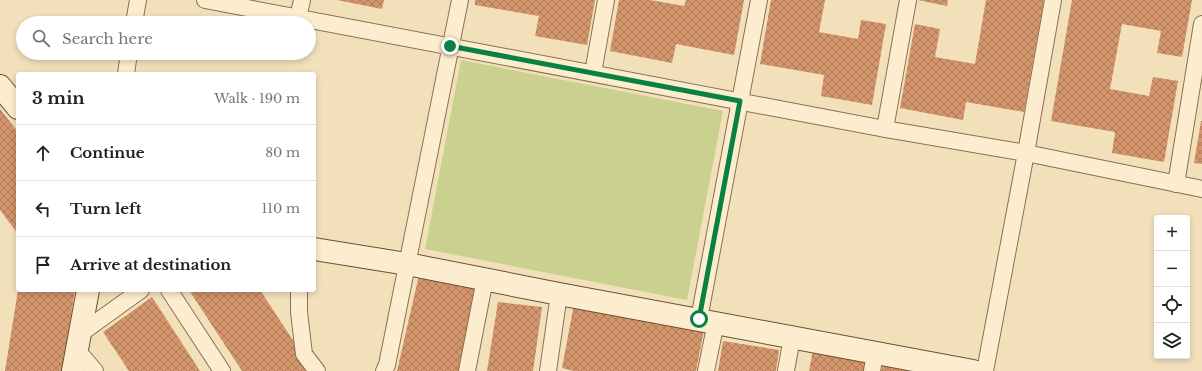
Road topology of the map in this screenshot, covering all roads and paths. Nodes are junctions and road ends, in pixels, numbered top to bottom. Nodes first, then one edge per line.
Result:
1 (138, 0) edge
2 (205, 0) edge
3 (302, 0) edge
4 (460, 0) edge
5 (606, 0) edge
6 (759, 0) edge
7 (908, 0) edge
8 (1053, 0) edge
9 (135, 16) edge
10 (288, 16) edge
11 (298, 16) edge
12 (316, 21) edge
13 (1202, 24) edge
14 (450, 46) junction
15 (128, 60) edge
16 (126, 72) edge
17 (593, 74) junction
18 (0, 86) edge
19 (740, 101) junction
20 (16, 106) edge
21 (885, 129) junction
22 (1026, 153) junction
23 (1176, 184) junction
24 (1202, 189) edge
25 (316, 249) edge
26 (407, 264) junction
27 (485, 279) junction
28 (88, 292) edge
29 (139, 292) edge
30 (170, 292) edge
31 (299, 292) edge
32 (559, 294) junction
33 (707, 321) junction
34 (792, 337) junction
35 (78, 342) junction
36 (873, 362) edge
37 (73, 371) edge
38 (95, 371) edge
39 (222, 371) edge
40 (317, 371) edge
41 (384, 371) edge
42 (467, 371) edge
43 (548, 371) edge
44 (706, 371) edge
45 (786, 371) edge
46 (973, 371) edge
47 (985, 371) edge

1 - 9 street
2 - 10 street
3 - 11 street
4 - 14 street
5 - 17 street
6 - 19 street
7 - 21 street
8 - 22 street
12 - 14 street
13 - 23 street
14 - 17 street
14 - 26 street
15 - 16 street
17 - 19 street
18 - 20 street
19 - 21 street
19 - 33 street
21 - 22 street
22 - 23 street
22 - 47 street
23 - 24 street
25 - 26 street
26 - 27 street
26 - 41 street
27 - 32 street
27 - 42 street
28 - 35 street
29 - 35 street
30 - 39 street
31 - 40 street
32 - 33 street
32 - 43 street
33 - 34 street
33 - 44 street
34 - 36 street
34 - 45 street
35 - 37 street
35 - 38 street
36 - 46 street

